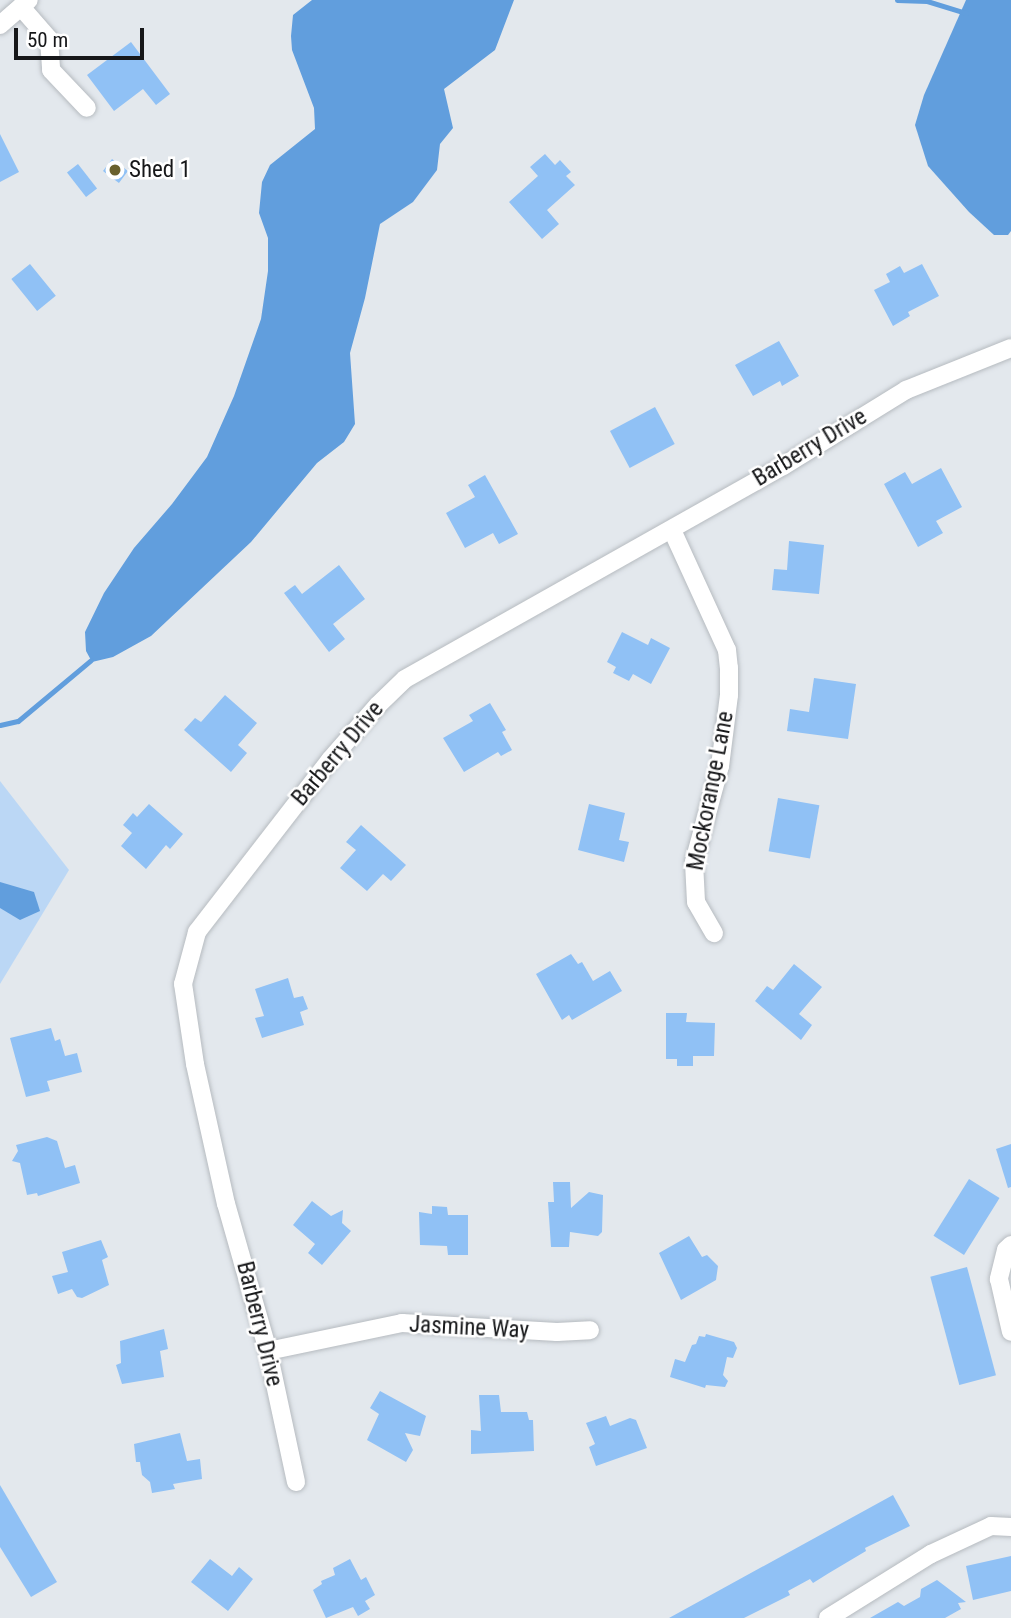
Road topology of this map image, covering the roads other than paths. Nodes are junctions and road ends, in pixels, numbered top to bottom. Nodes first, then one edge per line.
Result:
1 (25, 4) edge
2 (0, 25) edge
3 (86, 108) dead end
4 (1011, 348) edge
5 (672, 530) junction
6 (714, 933) dead end
7 (1011, 1245) edge
8 (590, 1330) dead end
9 (1011, 1332) edge
10 (268, 1351) junction
11 (296, 1482) dead end
12 (1011, 1527) edge
13 (828, 1618) edge

1 - 2 street
1 - 3 street
4 - 5 street, Barberry Drive
5 - 6 street, Mockorange Lane
5 - 10 street, Barberry Drive
7 - 9 street
8 - 10 street, Jasmine Way
10 - 11 street, Barberry Drive
12 - 13 street

